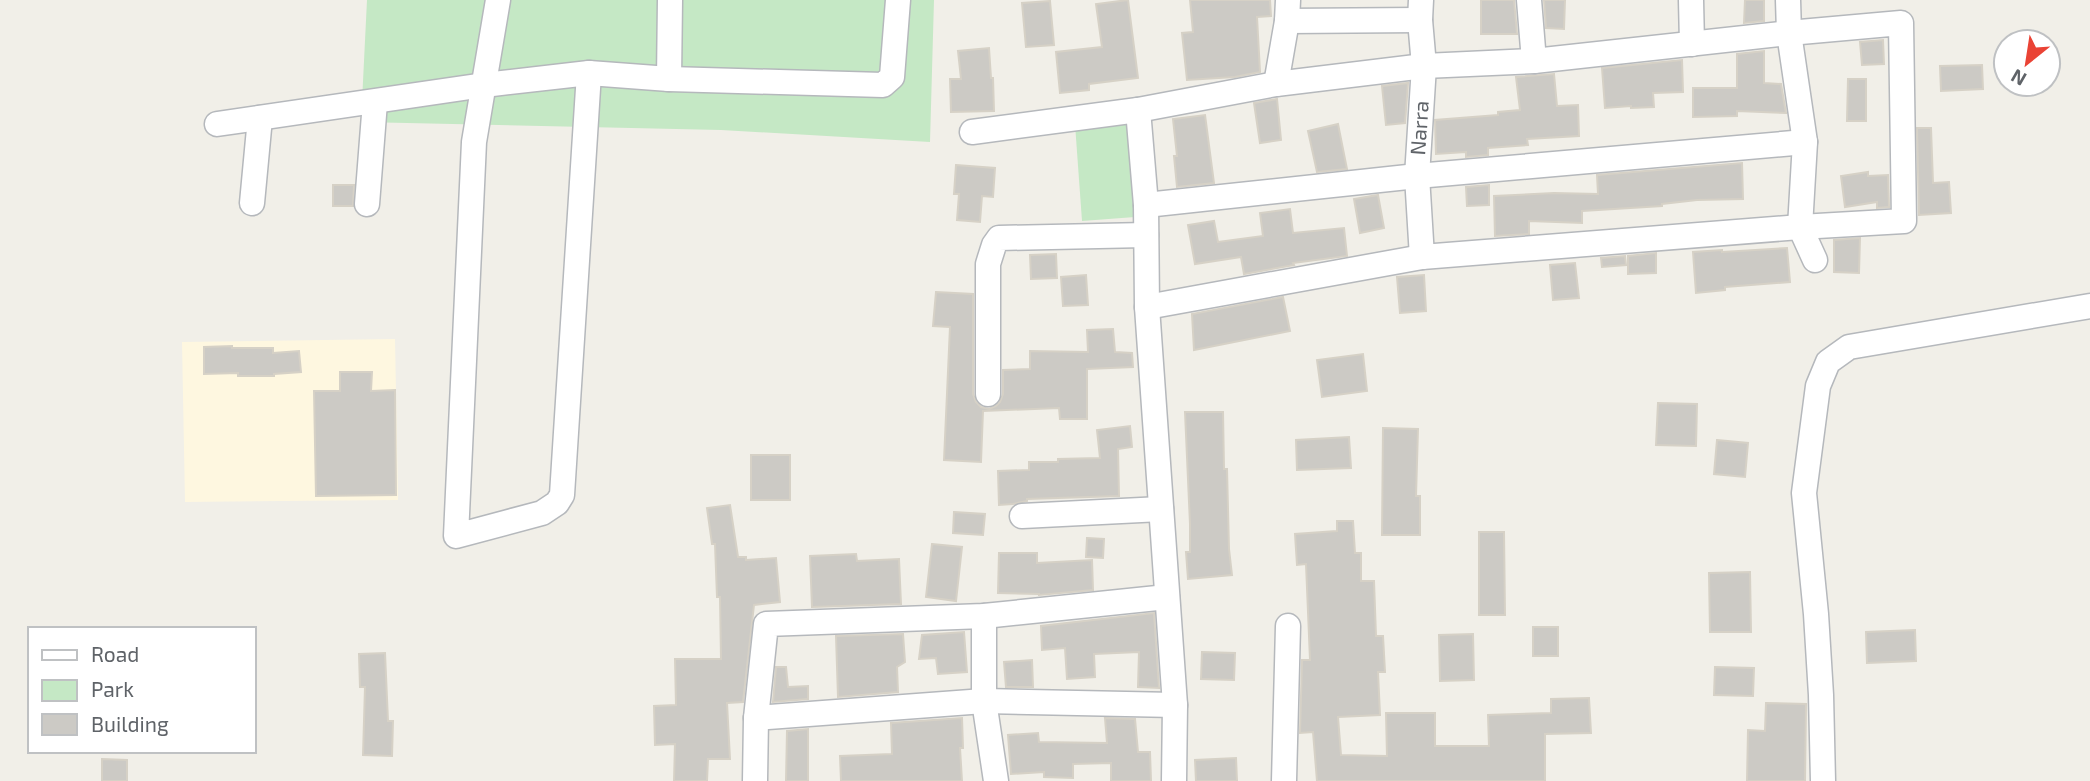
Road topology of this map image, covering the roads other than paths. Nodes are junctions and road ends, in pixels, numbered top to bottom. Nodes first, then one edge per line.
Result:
1 (498, 0) edge
2 (670, 0) edge
3 (898, 0) edge
4 (1529, 0) edge
5 (1691, 0) edge
6 (1788, 0) edge
7 (1288, 10) edge
8 (1421, 10) edge
9 (1789, 33) junction
10 (1692, 44) junction
11 (1534, 61) junction
12 (1424, 66) junction
13 (589, 73) junction
14 (669, 79) junction
15 (1276, 84) junction
16 (484, 85) junction
17 (375, 102) junction
18 (1138, 110) junction
19 (260, 118) junction
20 (217, 124) dead end
21 (972, 132) dead end
22 (1805, 142) junction
23 (1417, 176) junction
24 (252, 203) dead end
25 (368, 204) dead end
26 (1146, 205) junction
27 (1800, 227) junction
28 (1146, 235) junction
29 (1422, 257) junction
30 (1815, 261) dead end
31 (2090, 306) edge
32 (1147, 307) junction
33 (988, 394) dead end
34 (1161, 509) junction
35 (1022, 516) dead end
36 (1167, 597) junction
37 (984, 616) junction
38 (1288, 626) dead end
39 (984, 701) junction
40 (1175, 705) junction
41 (756, 719) junction
42 (755, 781) edge
43 (996, 781) edge
44 (1174, 781) edge
45 (1284, 781) edge
46 (1824, 781) edge

1 - 16 street
2 - 14 street
3 - 14 street
4 - 11 street
5 - 10 street
6 - 9 street
7 - 8 street
7 - 15 street
8 - 12 street, Narra
9 - 10 street
9 - 22 street
9 - 27 street
10 - 11 street
11 - 12 street
12 - 15 street
12 - 23 street, Narra
13 - 14 street
13 - 16 street
13 - 16 street
15 - 18 street
16 - 17 street
17 - 19 street
17 - 25 street
18 - 21 street
18 - 26 street
19 - 20 street
19 - 24 street
22 - 23 street
22 - 27 street
23 - 26 street
23 - 29 street, Narra
26 - 28 street
27 - 29 street
27 - 30 street
28 - 32 street
28 - 33 street
29 - 32 street
31 - 46 street
32 - 34 street
34 - 35 street
34 - 36 street
36 - 37 street
36 - 40 street
37 - 39 street
37 - 41 street
38 - 45 street
39 - 40 street
39 - 41 street
39 - 43 street
40 - 44 street
41 - 42 street

